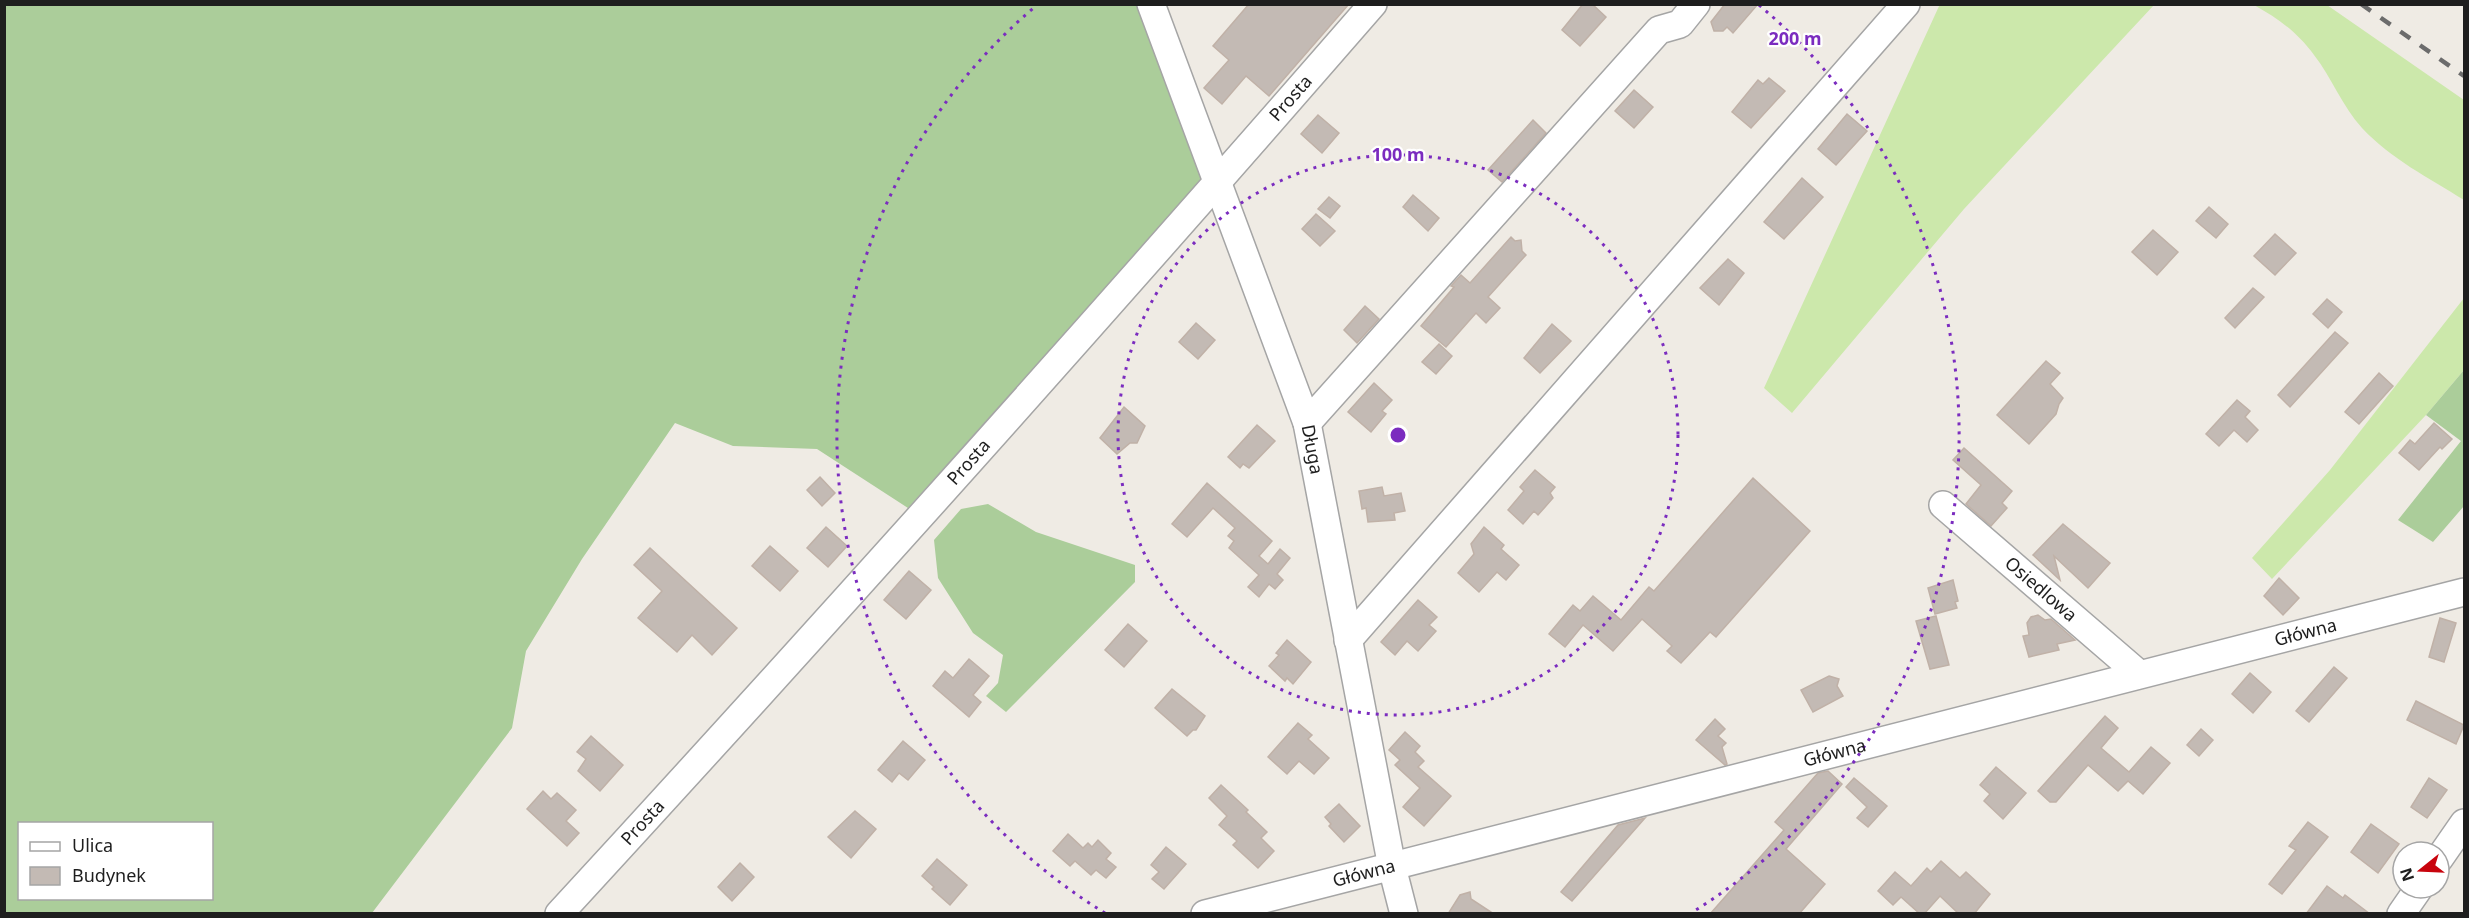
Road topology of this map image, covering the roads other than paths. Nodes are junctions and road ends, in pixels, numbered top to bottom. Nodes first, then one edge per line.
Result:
1 (1151, 4) edge
2 (1373, 4) edge
3 (1696, 4) edge
4 (1906, 4) edge
5 (1217, 184) junction
6 (1307, 423) junction
7 (1942, 505) dead end
8 (2464, 592) edge
9 (1348, 640) junction
10 (2139, 674) junction
11 (2464, 823) edge
12 (2451, 842) edge
13 (1392, 867) junction
14 (2411, 900) edge
15 (1216, 912) edge
16 (559, 914) edge
17 (1404, 914) edge
18 (2401, 914) edge

1 - 5 street, Długa
2 - 5 street, Prosta
3 - 6 street
4 - 9 street
5 - 6 street, Długa
5 - 16 street, Prosta
6 - 9 street, Długa
7 - 10 street, Osiedlowa
8 - 10 street, Główna
9 - 13 street, Długa
10 - 13 street, Główna
11 - 12 street
13 - 15 street, Główna
13 - 17 street, Długa
14 - 18 street

